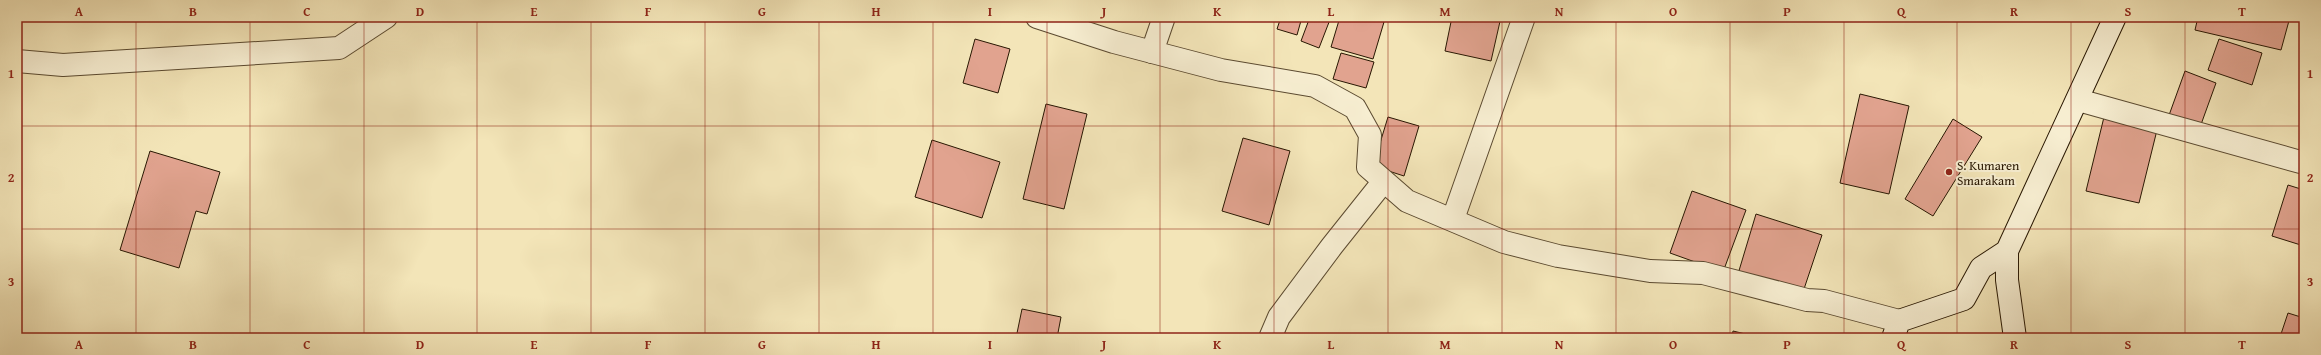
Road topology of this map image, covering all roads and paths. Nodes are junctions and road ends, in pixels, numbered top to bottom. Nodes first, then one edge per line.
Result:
1 (386, 17) edge
2 (1037, 17) edge
3 (1164, 17) edge
4 (1524, 17) edge
5 (2115, 17) edge
6 (1152, 52) junction
7 (17, 61) edge
8 (2078, 100) junction
9 (2304, 163) edge
10 (1383, 182) junction
11 (1453, 219) junction
12 (2007, 251) junction
13 (1981, 268) junction
14 (2007, 280) junction
15 (1896, 329) edge
16 (1270, 338) edge
17 (2014, 338) edge

1 - 7 street
2 - 6 street
3 - 6 street
4 - 11 street
5 - 8 street
6 - 10 street
8 - 9 street
8 - 12 street
10 - 11 street
10 - 16 street
11 - 15 street
12 - 13 street
12 - 14 street
13 - 14 street
13 - 15 street
14 - 17 street

